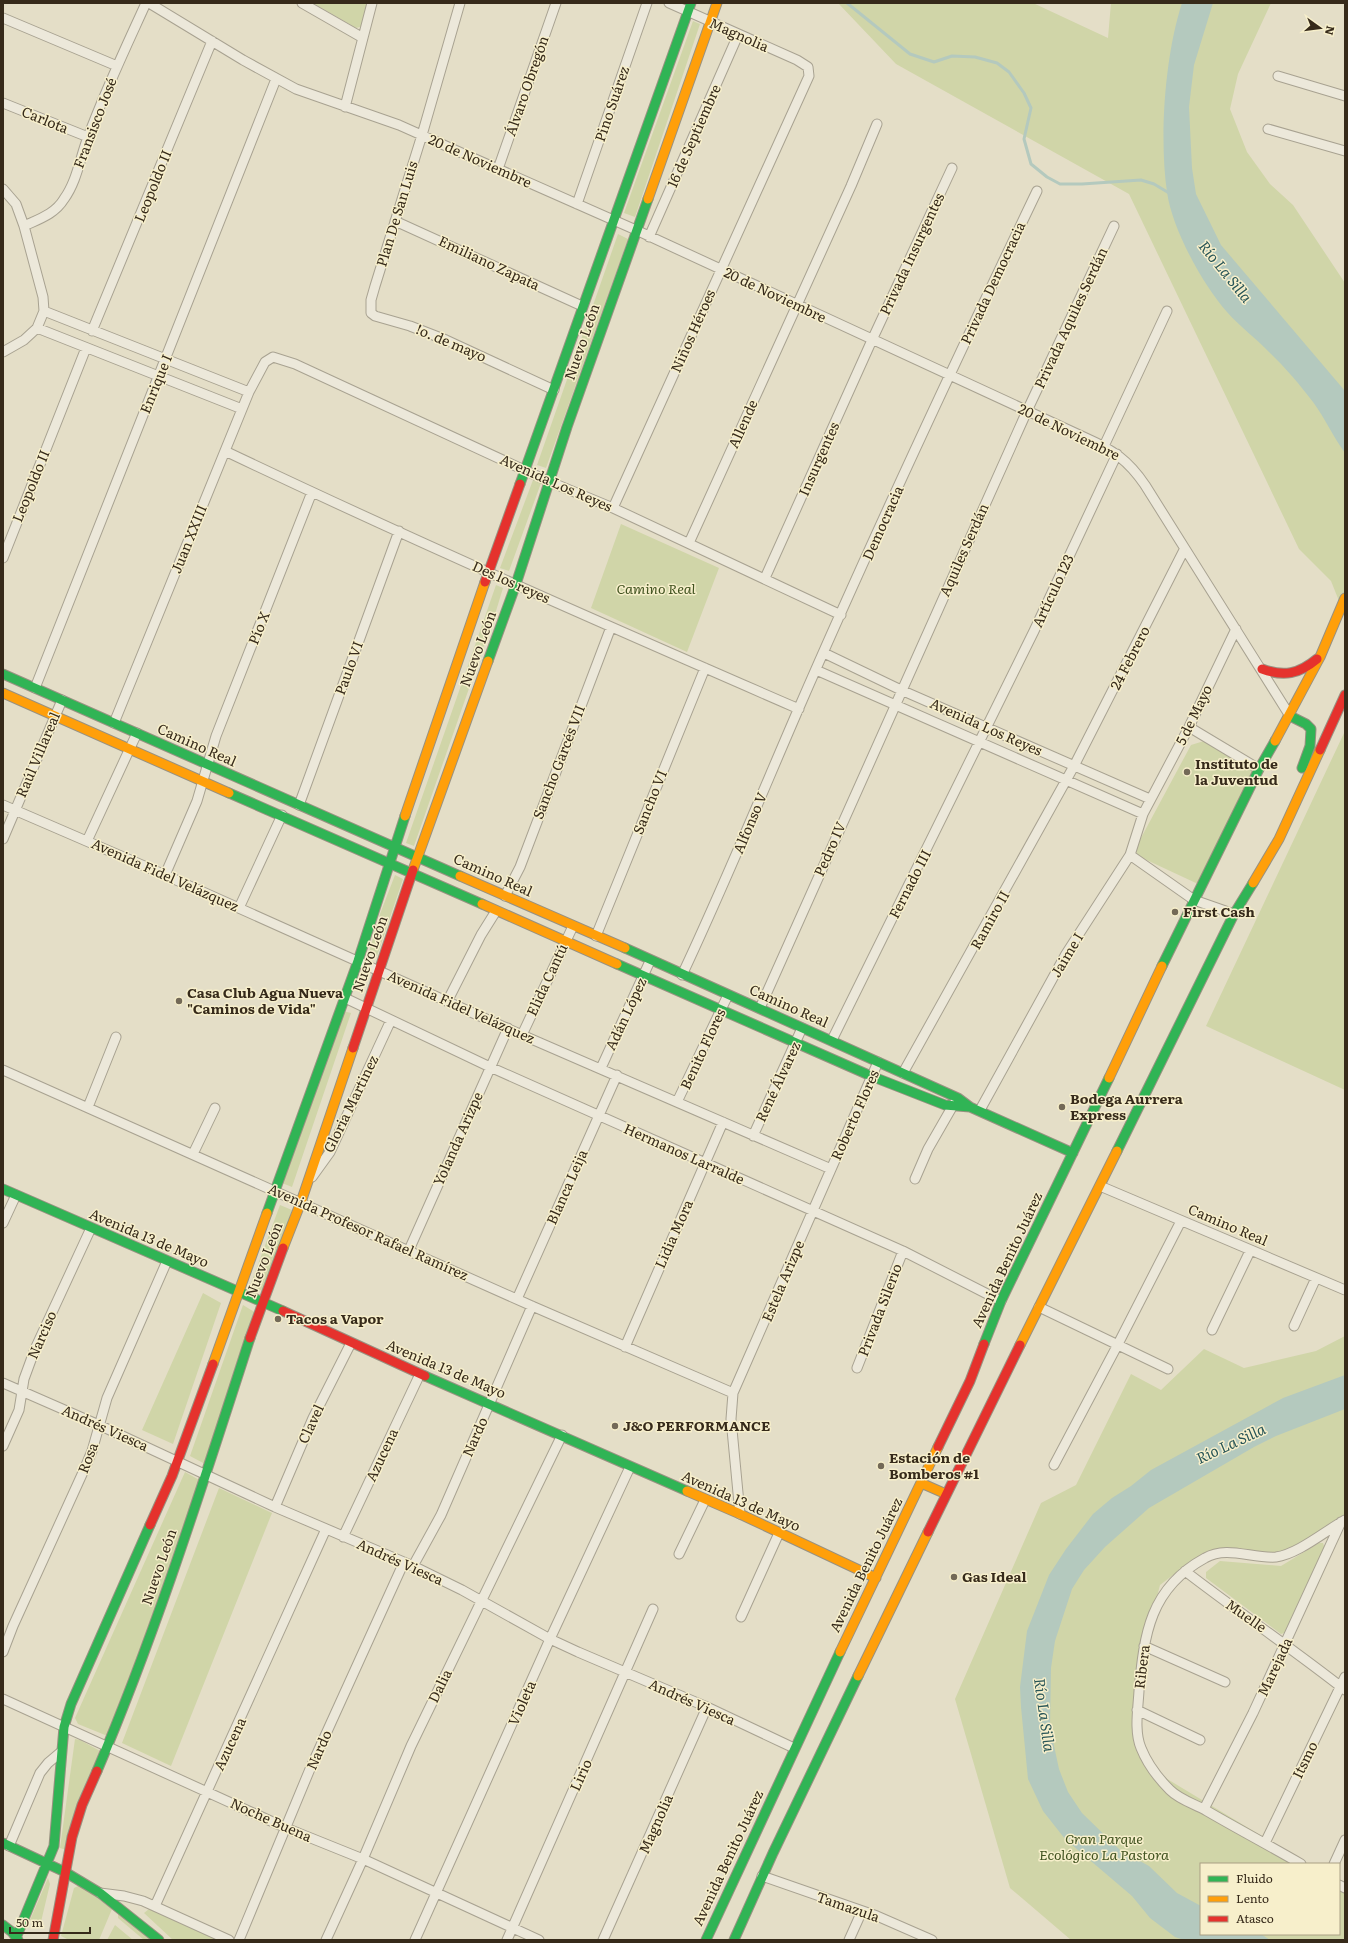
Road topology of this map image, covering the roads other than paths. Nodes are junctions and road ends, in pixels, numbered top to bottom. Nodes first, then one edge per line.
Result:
1 (146, 3) edge
2 (149, 3) edge
3 (302, 3) edge
4 (372, 3) edge
5 (460, 3) edge
6 (556, 3) edge
7 (647, 3) edge
8 (669, 3) edge
9 (717, 3) edge
10 (690, 7) edge
11 (3, 18) edge
12 (711, 23) junction
13 (738, 35) junction
14 (363, 38) junction
15 (212, 41) junction
16 (117, 66) junction
17 (808, 67) joint
18 (1278, 76) dead end
19 (276, 79) junction
20 (1345, 96) edge
21 (3, 103) edge
22 (345, 107) junction
23 (877, 124) dead end
24 (1268, 129) dead end
25 (422, 135) junction
26 (88, 137) junction
27 (1345, 152) edge
28 (952, 168) dead end
29 (498, 169) junction
30 (3, 189) edge
31 (1037, 191) dead end
32 (578, 204) junction
33 (395, 221) junction
34 (614, 221) junction
35 (24, 226) junction
36 (1114, 226) dead end
37 (636, 230) junction
38 (649, 237) junction
39 (721, 270) junction
40 (374, 286) joint
41 (796, 305) junction
42 (582, 306) junction
43 (44, 311) junction
44 (1167, 311) dead end
45 (37, 328) junction
46 (92, 330) junction
47 (872, 340) junction
48 (86, 348) junction
49 (3, 352) edge
50 (268, 358) joint
51 (165, 360) junction
52 (950, 375) junction
53 (159, 377) junction
54 (554, 390) junction
55 (249, 392) junction
56 (242, 409) junction
57 (1027, 411) junction
58 (1104, 446) junction
59 (225, 450) junction
60 (1117, 454) junction
61 (526, 470) junction
62 (548, 481) junction
63 (312, 492) junction
64 (613, 508) junction
65 (399, 531) junction
66 (689, 543) junction
67 (1184, 550) junction
68 (3, 558) edge
69 (489, 571) junction
70 (765, 578) junction
71 (516, 584) junction
72 (1345, 598) edge
73 (841, 615) junction
74 (611, 627) junction
75 (1236, 629) junction
76 (824, 652) junction
77 (1320, 656) junction
78 (705, 668) junction
79 (1262, 669) junction
80 (816, 670) junction
81 (3, 674) edge
82 (35, 688) junction
83 (901, 690) junction
84 (3, 693) edge
85 (1345, 696) edge
86 (62, 700) junction
87 (894, 705) junction
88 (799, 709) junction
89 (55, 716) junction
90 (1290, 716) junction
91 (114, 723) junction
92 (987, 727) junction
93 (1189, 727) junction
94 (137, 733) junction
95 (980, 743) junction
96 (130, 749) junction
97 (208, 765) junction
98 (1074, 766) junction
99 (1259, 769) junction
100 (204, 780) junction
101 (1065, 781) junction
102 (1150, 799) junction
103 (3, 805) edge
104 (299, 805) junction
105 (15, 810) junction
106 (1143, 814) junction
107 (282, 815) junction
108 (3, 839) edge
109 (1279, 839) junction
110 (87, 841) junction
111 (395, 847) junction
112 (1130, 855) junction
113 (418, 858) junction
114 (389, 863) junction
115 (412, 873) junction
116 (165, 875) junction
117 (505, 896) junction
118 (1194, 900) junction
119 (239, 908) junction
120 (496, 911) junction
121 (1234, 914) junction
122 (573, 926) junction
123 (596, 936) junction
124 (565, 942) junction
125 (358, 960) junction
126 (650, 961) junction
127 (379, 971) junction
128 (682, 975) junction
129 (643, 976) junction
130 (728, 995) junction
131 (344, 998) junction
132 (448, 1000) junction
133 (366, 1007) junction
134 (760, 1008) junction
135 (721, 1010) junction
136 (391, 1020) junction
137 (508, 1028) junction
138 (802, 1028) junction
139 (522, 1035) junction
140 (116, 1037) dead end
141 (832, 1040) junction
142 (795, 1043) junction
143 (878, 1062) junction
144 (490, 1067) junction
145 (602, 1068) junction
146 (3, 1070) edge
147 (903, 1073) junction
148 (617, 1074) junction
149 (872, 1076) junction
150 (958, 1098) junction
151 (677, 1102) junction
152 (88, 1107) junction
153 (951, 1107) junction
154 (970, 1107) junction
155 (214, 1108) dead end
156 (980, 1110) junction
157 (598, 1117) junction
158 (723, 1122) junction
159 (753, 1136) junction
160 (1073, 1153) junction
161 (193, 1154) junction
162 (705, 1164) junction
163 (831, 1169) junction
164 (915, 1179) dead end
165 (306, 1186) junction
166 (1100, 1186) junction
167 (3, 1189) edge
168 (276, 1192) junction
169 (16, 1195) junction
170 (301, 1202) junction
171 (814, 1210) junction
172 (1180, 1221) junction
173 (3, 1223) edge
174 (92, 1228) junction
175 (409, 1250) junction
176 (1250, 1250) junction
177 (903, 1251) junction
178 (167, 1261) junction
179 (1316, 1278) junction
180 (1345, 1290) edge
181 (239, 1292) junction
182 (517, 1300) junction
183 (1002, 1301) junction
184 (262, 1302) junction
185 (532, 1306) junction
186 (1039, 1307) junction
187 (1294, 1326) dead end
188 (1212, 1330) dead end
189 (351, 1343) junction
190 (1117, 1346) junction
191 (625, 1347) junction
192 (857, 1368) dead end
193 (1168, 1369) dead end
194 (420, 1374) junction
195 (3, 1383) edge
196 (22, 1391) junction
197 (733, 1393) junction
198 (490, 1404) junction
199 (99, 1425) junction
200 (562, 1435) junction
201 (3, 1446) edge
202 (178, 1461) junction
203 (1054, 1465) dead end
204 (630, 1467) junction
205 (206, 1474) junction
206 (921, 1483) junction
207 (946, 1494) junction
208 (705, 1500) junction
209 (275, 1507) junction
210 (740, 1514) junction
211 (1343, 1521) edge
212 (326, 1529) junction
213 (779, 1533) junction
214 (343, 1536) junction
215 (679, 1554) dead end
216 (404, 1562) junction
217 (413, 1566) junction
218 (1185, 1571) junction
219 (876, 1578) junction
220 (482, 1600) junction
221 (653, 1609) dead end
222 (741, 1617) dead end
223 (550, 1639) junction
224 (1286, 1644) junction
225 (1144, 1646) junction
226 (3, 1652) edge
227 (626, 1673) junction
228 (1345, 1677) edge
229 (1225, 1682) dead end
230 (1343, 1688) edge
231 (3, 1699) edge
232 (707, 1707) junction
233 (1138, 1710) junction
234 (64, 1727) junction
235 (1200, 1740) dead end
236 (108, 1746) junction
237 (794, 1748) junction
238 (61, 1752) junction
239 (208, 1791) junction
240 (1204, 1809) junction
241 (286, 1828) junction
242 (1345, 1840) edge
243 (1265, 1843) junction
244 (6, 1844) edge
245 (363, 1859) junction
246 (1299, 1863) edge
247 (1334, 1863) edge
248 (48, 1864) junction
249 (65, 1872) junction
250 (762, 1876) junction
251 (100, 1893) junction
252 (436, 1894) junction
253 (155, 1906) junction
254 (862, 1911) junction
255 (3, 1925) edge
256 (512, 1928) junction
257 (17, 1939) edge
258 (53, 1940) edge
259 (159, 1940) edge
260 (229, 1940) edge
261 (239, 1940) edge
262 (326, 1940) edge
263 (415, 1940) edge
264 (507, 1940) edge
265 (539, 1940) edge
266 (604, 1940) edge
267 (706, 1940) edge
268 (734, 1940) edge
269 (849, 1940) edge
270 (932, 1940) edge

1 - 16 street, Fransisco José
2 - 15 street, 20 de Noviembre
3 - 14 street
4 - 14 street
5 - 25 street, Plan De San Luis
6 - 29 street, Álvaro Obregón
7 - 32 street, Pino Suárez
8 - 10 street, Magnolia
9 - 12 street, Nuevo León
10 - 12 street, Magnolia
10 - 34 street, Nuevo León
11 - 16 street
12 - 13 street, Magnolia
12 - 37 street, Nuevo León
13 - 17 street, Magnolia
13 - 38 street, 16 de Septiembre
14 - 22 street
15 - 19 street, 20 de Noviembre
15 - 46 street, Leopoldo II
16 - 26 street, Fransisco José
17 - 39 street, Niños Héroes
18 - 20 street
19 - 22 street, 20 de Noviembre
19 - 51 street, Enrique I
21 - 26 street, Carlota
22 - 25 street, 20 de Noviembre
23 - 41 street, Allende
24 - 27 street
25 - 29 street, 20 de Noviembre
25 - 33 street, Plan De San Luis
26 - 35 street, Fransisco José
28 - 47 street, Privada Insurgentes
29 - 32 street, 20 de Noviembre
30 - 35 street
31 - 52 street, Privada Democracia
32 - 34 street, 20 de Noviembre
33 - 40 street, Plan De San Luis
33 - 42 street, Emiliano Zapata
34 - 37 street, 20 de Noviembre
34 - 42 street, Nuevo León
35 - 43 street
36 - 57 street, Privada Aquiles Serdán
37 - 38 street, 20 de Noviembre
37 - 62 street, Nuevo León
38 - 39 street, 20 de Noviembre
39 - 41 street, 20 de Noviembre
39 - 64 street, Niños Héroes
40 - 54 street, !o. de mayo
41 - 47 street, 20 de Noviembre
41 - 66 street, Allende
42 - 54 street, Nuevo León
43 - 45 street
43 - 46 street
44 - 58 street
45 - 48 street
45 - 49 street
46 - 51 street
47 - 52 street, 20 de Noviembre
47 - 70 street, Insurgentes
48 - 53 street
48 - 68 street, Leopoldo II
50 - 55 street, Juan XXIII
50 - 61 street, Avenida Los Reyes
51 - 53 street, Enrique I
51 - 55 street
52 - 57 street, 20 de Noviembre
52 - 73 street, Democracia
53 - 56 street
53 - 82 street, Enrique I
54 - 61 street, Nuevo León
55 - 56 street, Juan XXIII
56 - 59 street, Juan XXIII
57 - 58 street, 20 de Noviembre
57 - 83 street, Aquiles Serdán
58 - 60 street, 20 de Noviembre
59 - 63 street, Des los reyes
59 - 91 street, Juan XXIII
60 - 67 street, 20 de Noviembre
60 - 92 street, Artículo 123
61 - 62 street, Avenida Los Reyes
61 - 69 street, Nuevo León
62 - 64 street, Avenida Los Reyes
62 - 71 street, Nuevo León
63 - 65 street, Des los reyes
63 - 97 street, Pío X
64 - 66 street, Avenida Los Reyes
65 - 69 street, Des los reyes
65 - 104 street, Paulo VI
66 - 70 street, Avenida Los Reyes
67 - 75 street, 20 de Noviembre
67 - 98 street, 24 Febrero
69 - 71 street, Des los reyes
69 - 111 street, Nuevo León
70 - 73 street, Avenida Los Reyes
71 - 74 street, Des los reyes
71 - 113 street, Nuevo León
72 - 77 street, Avenida Benito Juárez
73 - 76 street, Democracia
74 - 78 street, Des los reyes
74 - 117 street, Sancho Garcés VII
75 - 79 street, 20 de Noviembre
75 - 93 street, 5 de Mayo
76 - 80 street, Democracia
76 - 83 street, Avenida Los Reyes
77 - 79 street
77 - 90 street, Avenida Benito Juárez
78 - 88 street, Des los reyes
78 - 123 street, Sancho VI
79 - 90 street, 20 de Noviembre
80 - 87 street, Avenida Los Reyes
80 - 88 street, Alfonso V
81 - 82 street, Camino Real
82 - 86 street, Camino Real
83 - 87 street, Pedro IV
83 - 92 street, Avenida Los Reyes
84 - 89 street, Camino Real
85 - 109 street
86 - 89 street, Raúl Villareal
86 - 91 street, Camino Real
87 - 95 street, Avenida Los Reyes
87 - 134 street, Pedro IV
88 - 128 street, Alfonso V
89 - 96 street, Camino Real
89 - 105 street, Raúl Villareal
90 - 99 street, Avenida Benito Juárez
90 - 109 street
91 - 94 street, Camino Real
92 - 95 street, Fernado III
92 - 98 street, Avenida Los Reyes
93 - 99 street
93 - 102 street, 5 de Mayo
94 - 96 street
94 - 97 street, Camino Real
95 - 101 street, Avenida Los Reyes
95 - 141 street, Fernado III
96 - 100 street, Camino Real
96 - 110 street
97 - 100 street, Pío X
97 - 104 street, Camino Real
98 - 101 street, Ramiro II
98 - 102 street, Avenida Los Reyes
99 - 118 street, Avenida Benito Juárez
100 - 107 street, Camino Real
100 - 116 street, Pío X
101 - 106 street, Avenida Los Reyes
101 - 147 street, Ramiro II
102 - 106 street, Jaime I
103 - 105 street, Avenida Fidel Velázquez
104 - 111 street, Camino Real
105 - 108 street, Raúl Villareal
105 - 110 street, Avenida Fidel Velázquez
106 - 112 street, Jaime I
107 - 114 street, Camino Real
107 - 119 street
109 - 121 street
110 - 116 street, Avenida Fidel Velázquez
111 - 113 street, Camino Real
111 - 114 street, Nuevo León
112 - 118 street
112 - 156 street, Jaime I
113 - 115 street, Nuevo León
113 - 117 street, Camino Real
114 - 115 street, Camino Real
114 - 125 street, Nuevo León
115 - 120 street, Camino Real
115 - 127 street, Nuevo León
116 - 119 street, Avenida Fidel Velázquez
117 - 122 street, Camino Real
118 - 121 street
118 - 160 street, Avenida Benito Juárez
119 - 125 street, Avenida Fidel Velázquez
120 - 124 street, Camino Real
120 - 132 street
121 - 166 street
122 - 123 street, Camino Real
122 - 124 street, Elida Cantú
123 - 126 street, Camino Real
124 - 129 street, Camino Real
124 - 139 street, Elida Cantú
125 - 127 street, Avenida Fidel Velázquez
125 - 131 street, Nuevo León
126 - 128 street, Camino Real
126 - 129 street, Adán López
127 - 132 street, Avenida Fidel Velázquez
127 - 133 street, Nuevo León
128 - 130 street, Camino Real
129 - 135 street, Camino Real
129 - 145 street, Adán López
130 - 134 street, Camino Real
130 - 135 street, Benito Flores
131 - 133 street, Hermanos Larralde
131 - 168 street, Nuevo León
132 - 137 street, Avenida Fidel Velázquez
133 - 136 street, Hermanos Larralde
133 - 165 street, Nuevo León
134 - 138 street, Camino Real
135 - 142 street, Camino Real
135 - 151 street, Benito Flores
136 - 144 street, Hermanos Larralde
136 - 165 street, Gloria Martinez
137 - 139 street, Avenida Fidel Velázquez
137 - 144 street, Yolanda Arizpe
138 - 141 street, Camino Real
138 - 142 street, René Álvarez
139 - 145 street, Avenida Fidel Velázquez
140 - 152 street
141 - 143 street, Camino Real
142 - 149 street, Camino Real
142 - 159 street, René Álvarez
143 - 147 street, Camino Real
143 - 149 street, Roberto Flores
144 - 157 street, Hermanos Larralde
144 - 175 street, Yolanda Arizpe
145 - 148 street, Avenida Fidel Velázquez
146 - 152 street, Avenida Profesor Rafael Ramírez
147 - 150 street, Camino Real
148 - 151 street, Avenida Fidel Velázquez
148 - 157 street, Blanca Leija
149 - 153 street, Camino Real
149 - 163 street, Roberto Flores
150 - 153 street
150 - 154 street, Camino Real
151 - 158 street, Avenida Fidel Velázquez
152 - 161 street, Avenida Profesor Rafael Ramírez
153 - 154 street, Camino Real
153 - 164 street
154 - 156 street, Camino Real
155 - 161 street
156 - 160 street, Camino Real
157 - 162 street, Hermanos Larralde
157 - 182 street, Blanca Leija
158 - 159 street, Avenida Fidel Velázquez
158 - 162 street, Lidia Mora
159 - 163 street, Avenida Fidel Velázquez
160 - 183 street, Avenida Benito Juárez
161 - 168 street, Avenida Profesor Rafael Ramírez
162 - 171 street, Hermanos Larralde
162 - 191 street, Lidia Mora
163 - 171 street, Estela Arizpe
165 - 170 street, Nuevo León
166 - 172 street, Camino Real
166 - 186 street
167 - 169 street, Avenida 13 de Mayo
168 - 170 street, Avenida Profesor Rafael Ramírez
168 - 181 street, Nuevo León
169 - 173 street
169 - 174 street, Avenida 13 de Mayo
170 - 175 street, Avenida Profesor Rafael Ramírez
170 - 184 street, Nuevo León
171 - 177 street, Hermanos Larralde
171 - 197 street, Estela Arizpe
172 - 176 street, Camino Real
172 - 190 street
174 - 178 street, Avenida 13 de Mayo
174 - 196 street, Narciso
175 - 182 street, Avenida Profesor Rafael Ramírez
176 - 179 street, Camino Real
176 - 188 street
177 - 183 street, Hermanos Larralde
177 - 192 street, Privada Silerio
178 - 181 street, Avenida 13 de Mayo
178 - 199 street, Rosa
179 - 180 street, Camino Real
179 - 187 street
181 - 184 street, Avenida 13 de Mayo
181 - 202 street, Nuevo León
182 - 185 street, Avenida Profesor Rafael Ramírez
183 - 206 street, Avenida Benito Juárez
184 - 189 street, Avenida 13 de Mayo
184 - 205 street, Nuevo León
185 - 191 street, Avenida Profesor Rafael Ramírez
185 - 198 street, Nardo
186 - 190 street
186 - 207 street
189 - 194 street, Avenida 13 de Mayo
189 - 209 street, Clavel
190 - 193 street
190 - 203 street
191 - 197 street, Avenida Profesor Rafael Ramírez
194 - 198 street, Avenida 13 de Mayo
194 - 214 street, Azucena
195 - 196 street, Andrés Viesca
196 - 199 street, Andrés Viesca
196 - 201 street, Narciso
197 - 210 street, Estela Arizpe
198 - 200 street, Avenida 13 de Mayo
198 - 217 street, Nardo
199 - 202 street, Andrés Viesca
199 - 226 street, Rosa
200 - 204 street, Avenida 13 de Mayo
200 - 220 street, Dalia
202 - 205 street, Andrés Viesca
202 - 234 street, Nuevo León
204 - 208 street, Avenida 13 de Mayo
204 - 223 street, Violeta
205 - 209 street, Andrés Viesca
205 - 236 street, Nuevo León
206 - 207 street
206 - 219 street, Avenida Benito Juárez
207 - 250 street
208 - 210 street, Avenida 13 de Mayo
208 - 215 street
209 - 212 street, Andrés Viesca
210 - 213 street, Avenida 13 de Mayo
211 - 218 street, Ribera
211 - 224 street, Marejada
212 - 214 street, Andrés Viesca
212 - 239 street, Azucena
213 - 219 street, Avenida 13 de Mayo
213 - 222 street
214 - 216 street, Andrés Viesca
216 - 217 street, Andrés Viesca
216 - 241 street, Nardo
217 - 220 street, Andrés Viesca
218 - 224 street, Muelle
218 - 225 street, Ribera
219 - 237 street, Avenida Benito Juárez
220 - 223 street, Andrés Viesca
220 - 245 street, Dalia
221 - 227 street, Lirio
223 - 227 street, Andrés Viesca
223 - 252 street, Violeta
224 - 230 street, Muelle
224 - 240 street, Marejada
225 - 229 street
225 - 233 street, Ribera
227 - 232 street, Andrés Viesca
227 - 256 street, Lirio
228 - 230 street, Itsmo
230 - 243 street, Itsmo
231 - 234 street, Noche Buena
232 - 237 street, Andrés Viesca
232 - 266 street, Magnolia
233 - 235 street
233 - 240 street, Ribera
234 - 236 street, Noche Buena
234 - 238 street, Nuevo León
236 - 239 street, Noche Buena
236 - 249 street, Nuevo León
237 - 267 street, Avenida Benito Juárez
238 - 244 street
238 - 248 street, Nuevo León
239 - 241 street, Noche Buena
239 - 253 street, Azucena
240 - 243 street, Ribera
241 - 245 street, Noche Buena
241 - 261 street, Nardo
242 - 247 street
243 - 246 street, Ribera
244 - 248 street
245 - 252 street, Noche Buena
245 - 262 street, Dalia
248 - 249 street
248 - 257 street, Nuevo León
249 - 251 street
249 - 258 street, Nuevo León
250 - 254 street, Tamazula
250 - 268 street
251 - 253 street
251 - 259 street
252 - 256 street, Noche Buena
252 - 263 street, Violeta
253 - 260 street
254 - 269 street
254 - 270 street, Tamazula
255 - 257 street
256 - 264 street, Lirio
256 - 265 street, Noche Buena

